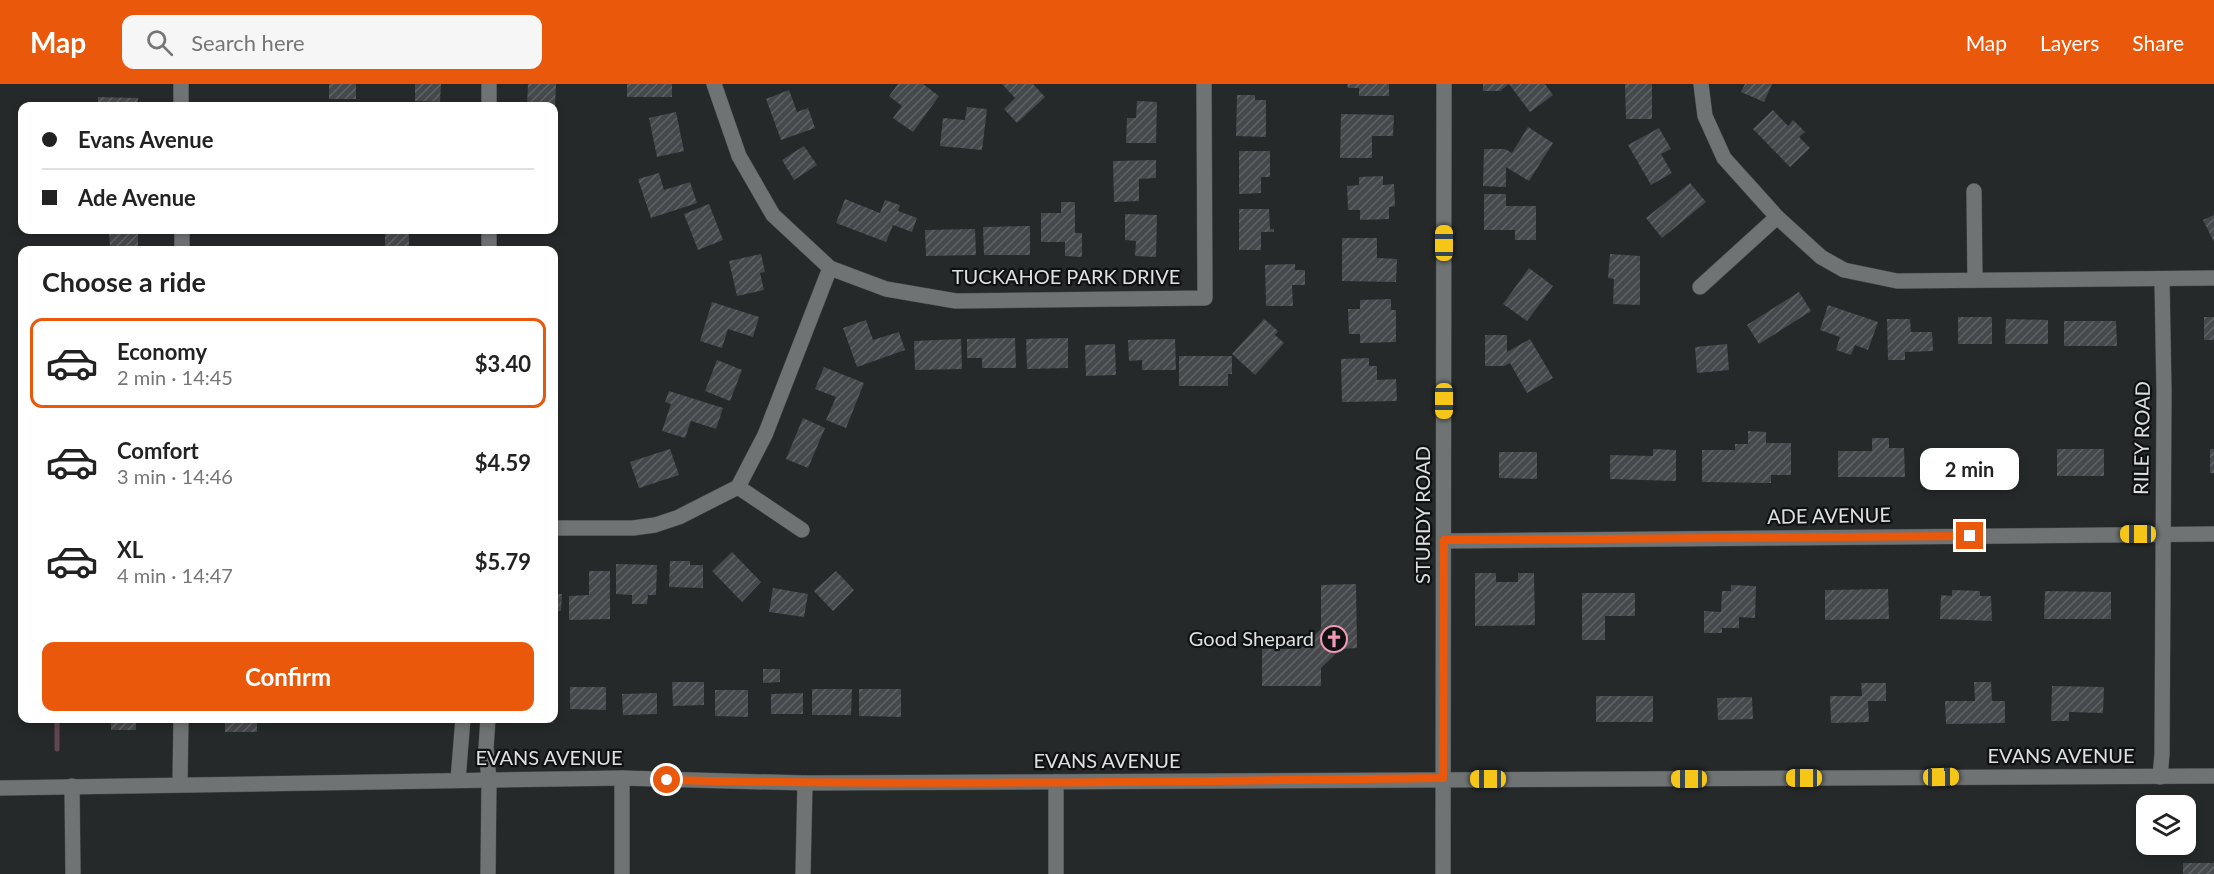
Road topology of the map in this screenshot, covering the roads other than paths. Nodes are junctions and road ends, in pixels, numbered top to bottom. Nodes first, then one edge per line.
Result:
1 (181, 84) edge
2 (489, 84) edge
3 (714, 84) edge
4 (1204, 84) edge
5 (1444, 84) edge
6 (1701, 84) edge
7 (181, 102) edge
8 (489, 102) edge
9 (1974, 191) dead end
10 (1777, 218) junction
11 (830, 268) junction
12 (2214, 278) edge
13 (2162, 279) junction
14 (1975, 280) junction
15 (1700, 287) dead end
16 (738, 487) junction
17 (558, 528) edge
18 (802, 530) dead end
19 (2162, 534) junction
20 (2214, 534) edge
21 (1444, 540) junction
22 (181, 723) edge
23 (463, 723) edge
24 (488, 723) edge
25 (2214, 776) edge
26 (2160, 777) junction
27 (622, 778) junction
28 (1443, 778) junction
29 (458, 780) junction
30 (489, 780) junction
31 (1056, 782) junction
32 (805, 783) junction
33 (180, 784) junction
34 (72, 786) junction
35 (0, 788) edge
36 (73, 874) edge
37 (488, 874) edge
38 (622, 874) edge
39 (803, 874) edge
40 (1056, 874) edge
41 (1443, 874) edge

1 - 7 street
2 - 8 street
3 - 11 street, TUCKAHOE PARK DRIVE
4 - 11 street, TUCKAHOE PARK DRIVE
5 - 21 street, STURDY ROAD
6 - 10 street
9 - 14 street
10 - 14 street
10 - 15 street
11 - 16 street
12 - 13 street
13 - 14 street
13 - 19 street, RILEY ROAD
16 - 17 street
16 - 18 street
19 - 20 street, ADE AVENUE
19 - 21 street, ADE AVENUE
19 - 26 street, RILEY ROAD
21 - 28 street, STURDY ROAD
22 - 33 street
23 - 29 street
24 - 30 street
25 - 26 street, EVANS AVENUE
26 - 28 street, EVANS AVENUE
27 - 30 street, EVANS AVENUE
27 - 32 street, EVANS AVENUE
27 - 38 street
28 - 31 street, EVANS AVENUE
28 - 41 street, STURDY ROAD
29 - 30 street, EVANS AVENUE
29 - 33 street, EVANS AVENUE
30 - 37 street
31 - 32 street, EVANS AVENUE
31 - 40 street
32 - 39 street
33 - 34 street, EVANS AVENUE
34 - 35 street, EVANS AVENUE
34 - 36 street

